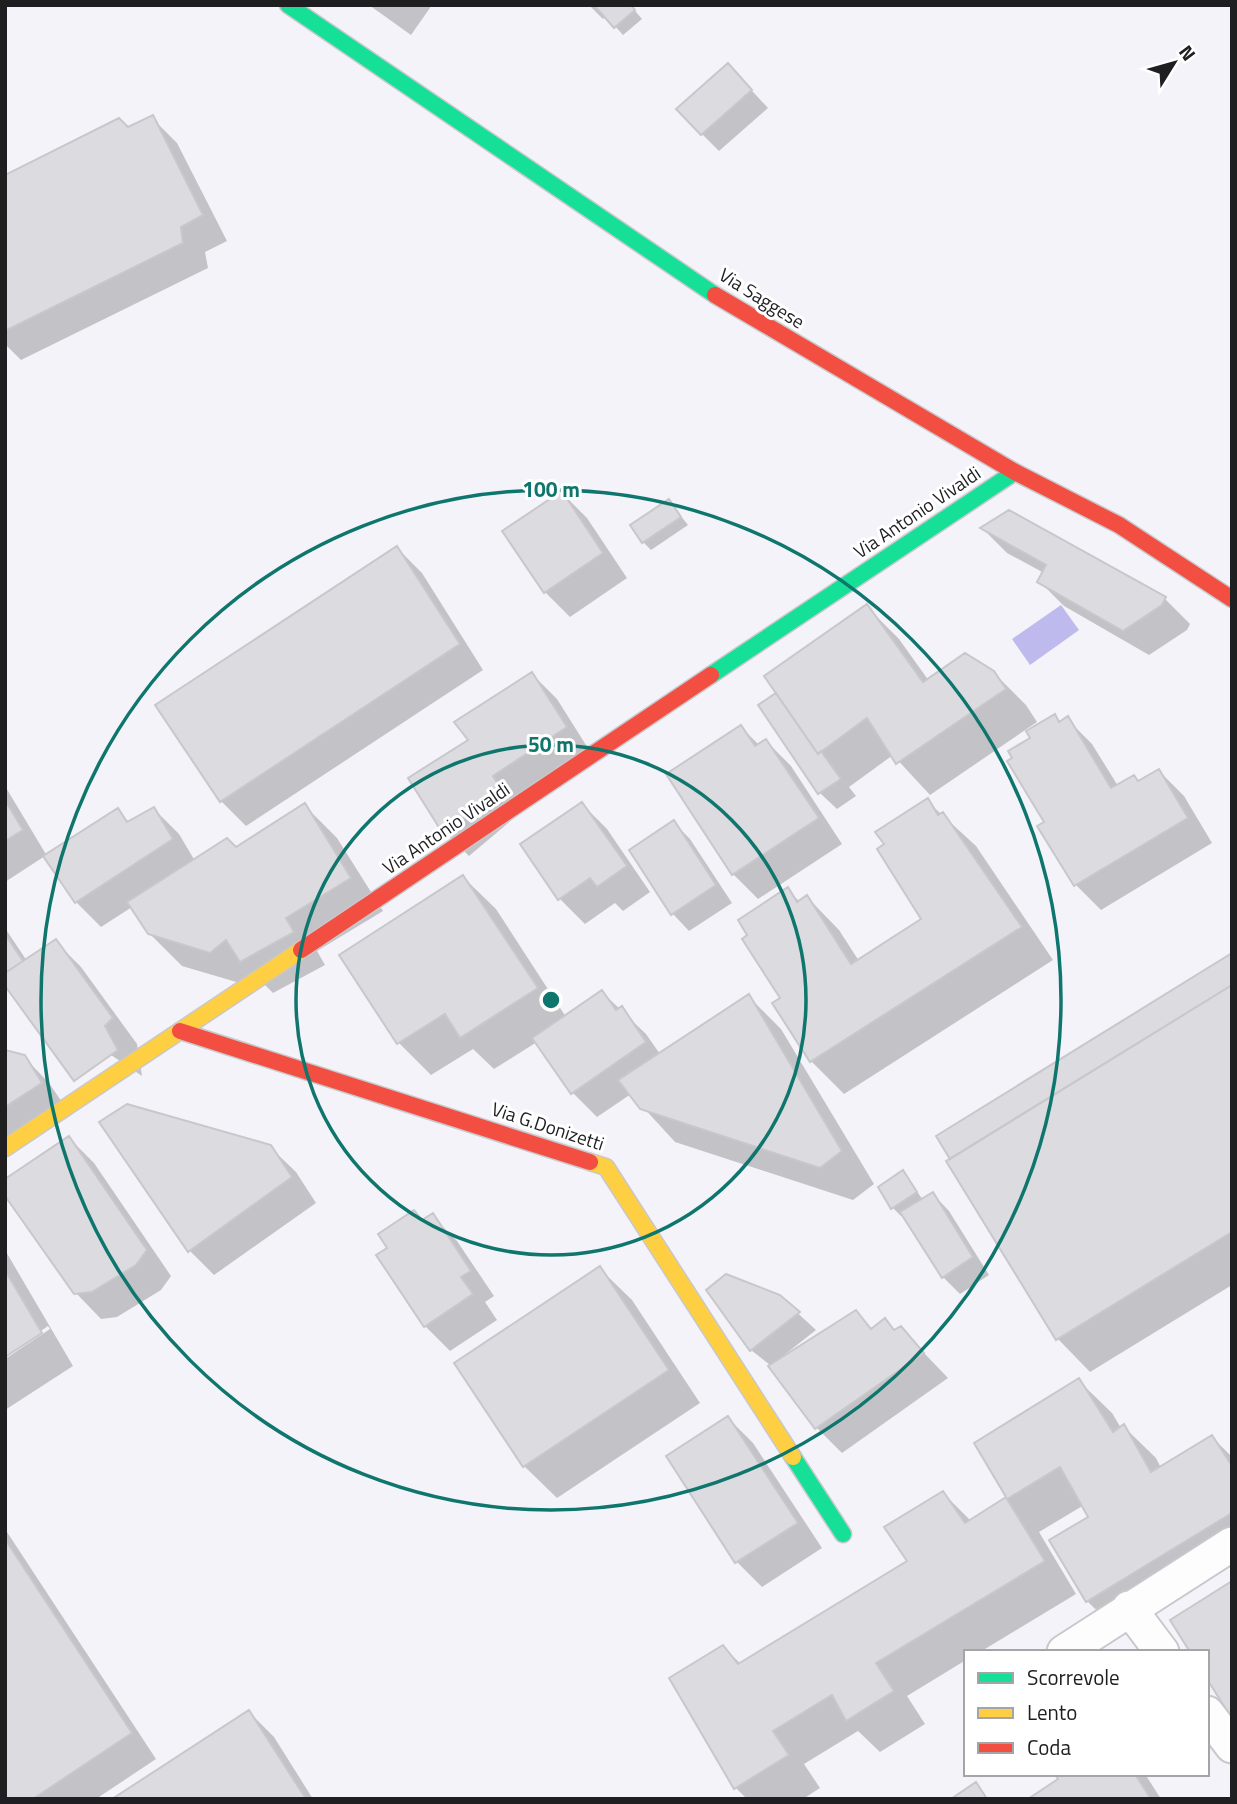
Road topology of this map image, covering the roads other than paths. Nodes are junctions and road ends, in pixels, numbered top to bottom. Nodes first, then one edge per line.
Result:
1 (288, 5) edge
2 (1015, 472) junction
3 (1232, 599) edge
4 (180, 1031) junction
5 (5, 1148) edge
6 (843, 1534) dead end
7 (1232, 1544) edge
8 (1129, 1608) junction
9 (1067, 1650) edge
10 (1160, 1650) edge
11 (1209, 1716) edge
12 (1232, 1746) edge

1 - 2 street, Via Saggese
2 - 3 street, Via Saggese
2 - 4 street, Via Antonio Vivaldi
4 - 5 street, Via Antonio Vivaldi
4 - 6 street, Via G.Donizetti
7 - 8 street
8 - 9 street
8 - 10 street
11 - 12 street

